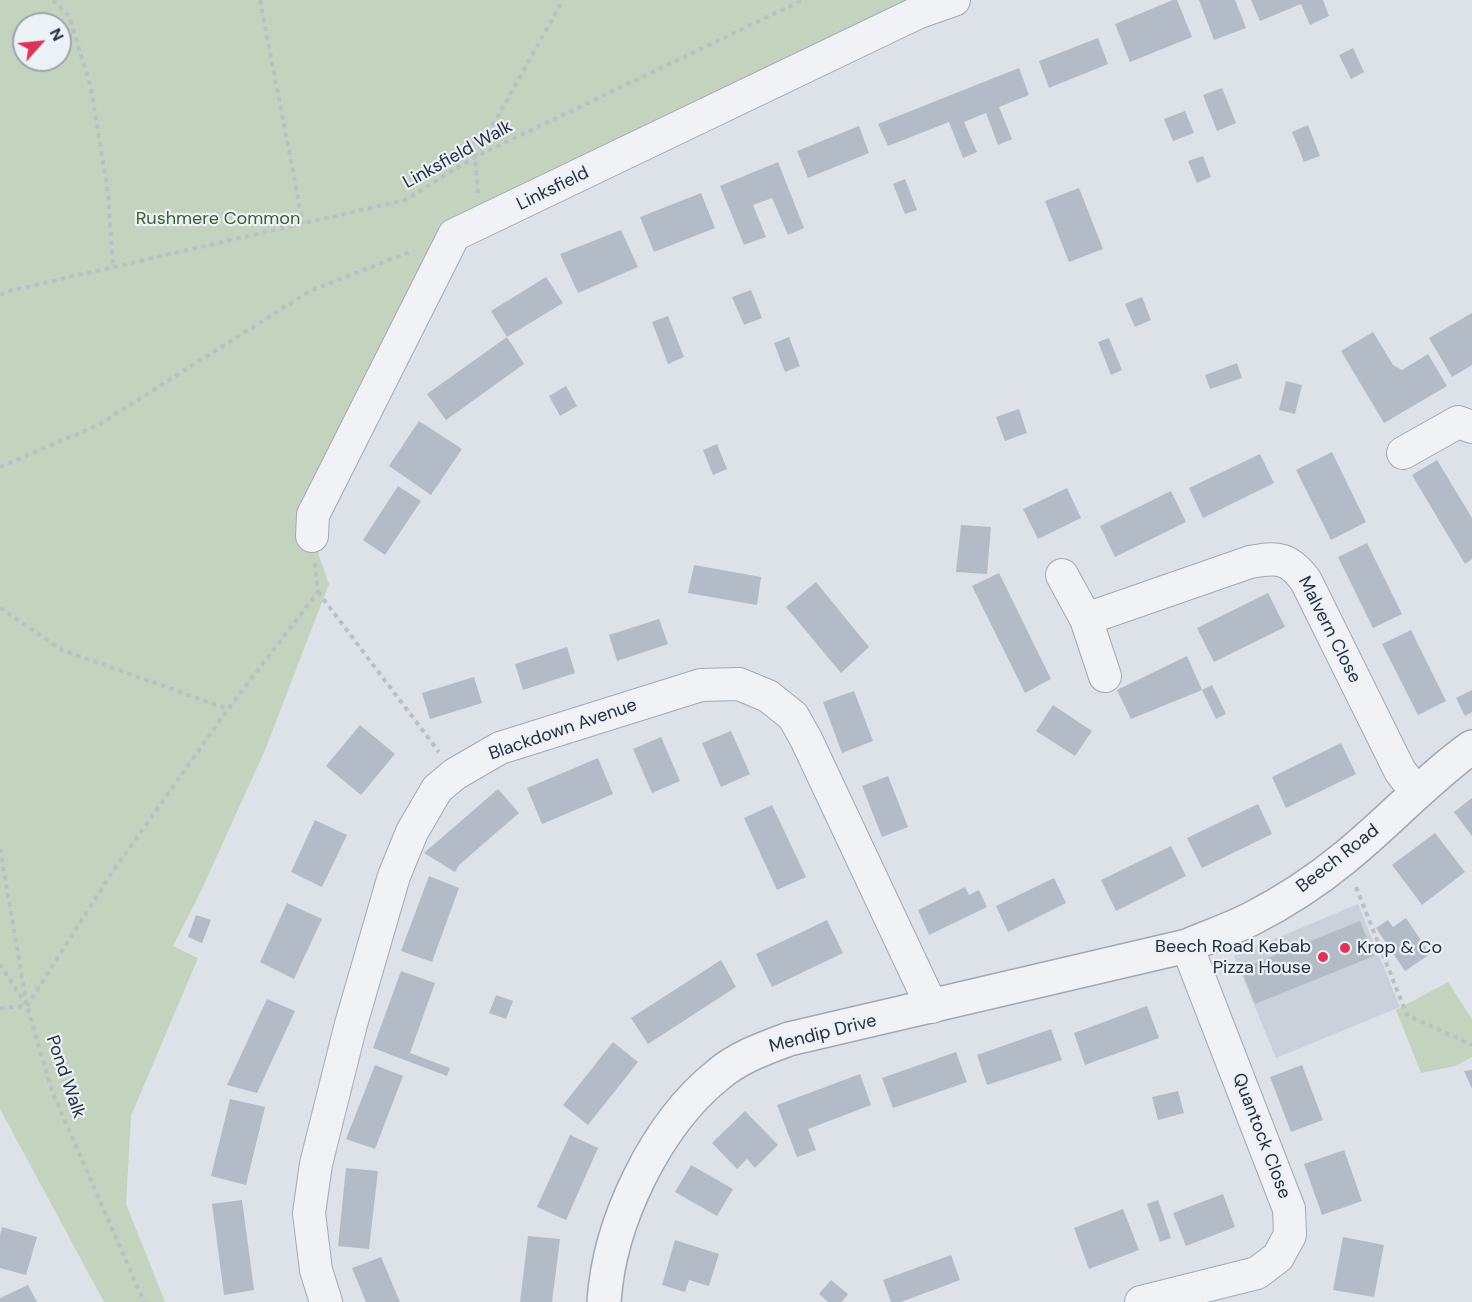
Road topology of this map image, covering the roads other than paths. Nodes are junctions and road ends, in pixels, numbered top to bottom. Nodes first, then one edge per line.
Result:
1 (954, 0) edge
2 (1472, 427) edge
3 (1403, 453) dead end
4 (312, 536) road end
5 (1062, 574) dead end
6 (1086, 619) junction
7 (1105, 676) dead end
8 (1472, 747) edge
9 (1417, 793) junction
10 (1187, 946) junction
11 (932, 1007) junction
12 (326, 1302) edge
13 (604, 1302) edge
14 (1141, 1302) edge

1 - 4 street, Linksfield
2 - 3 street
5 - 6 street
6 - 7 street
6 - 9 street, Malvern Close
8 - 9 street, Beech Road
9 - 10 street, Beech Road
10 - 11 street, Mendip Drive
10 - 14 street, Quantock Close
11 - 12 street, Blackdown Avenue
11 - 13 street, Mendip Drive

